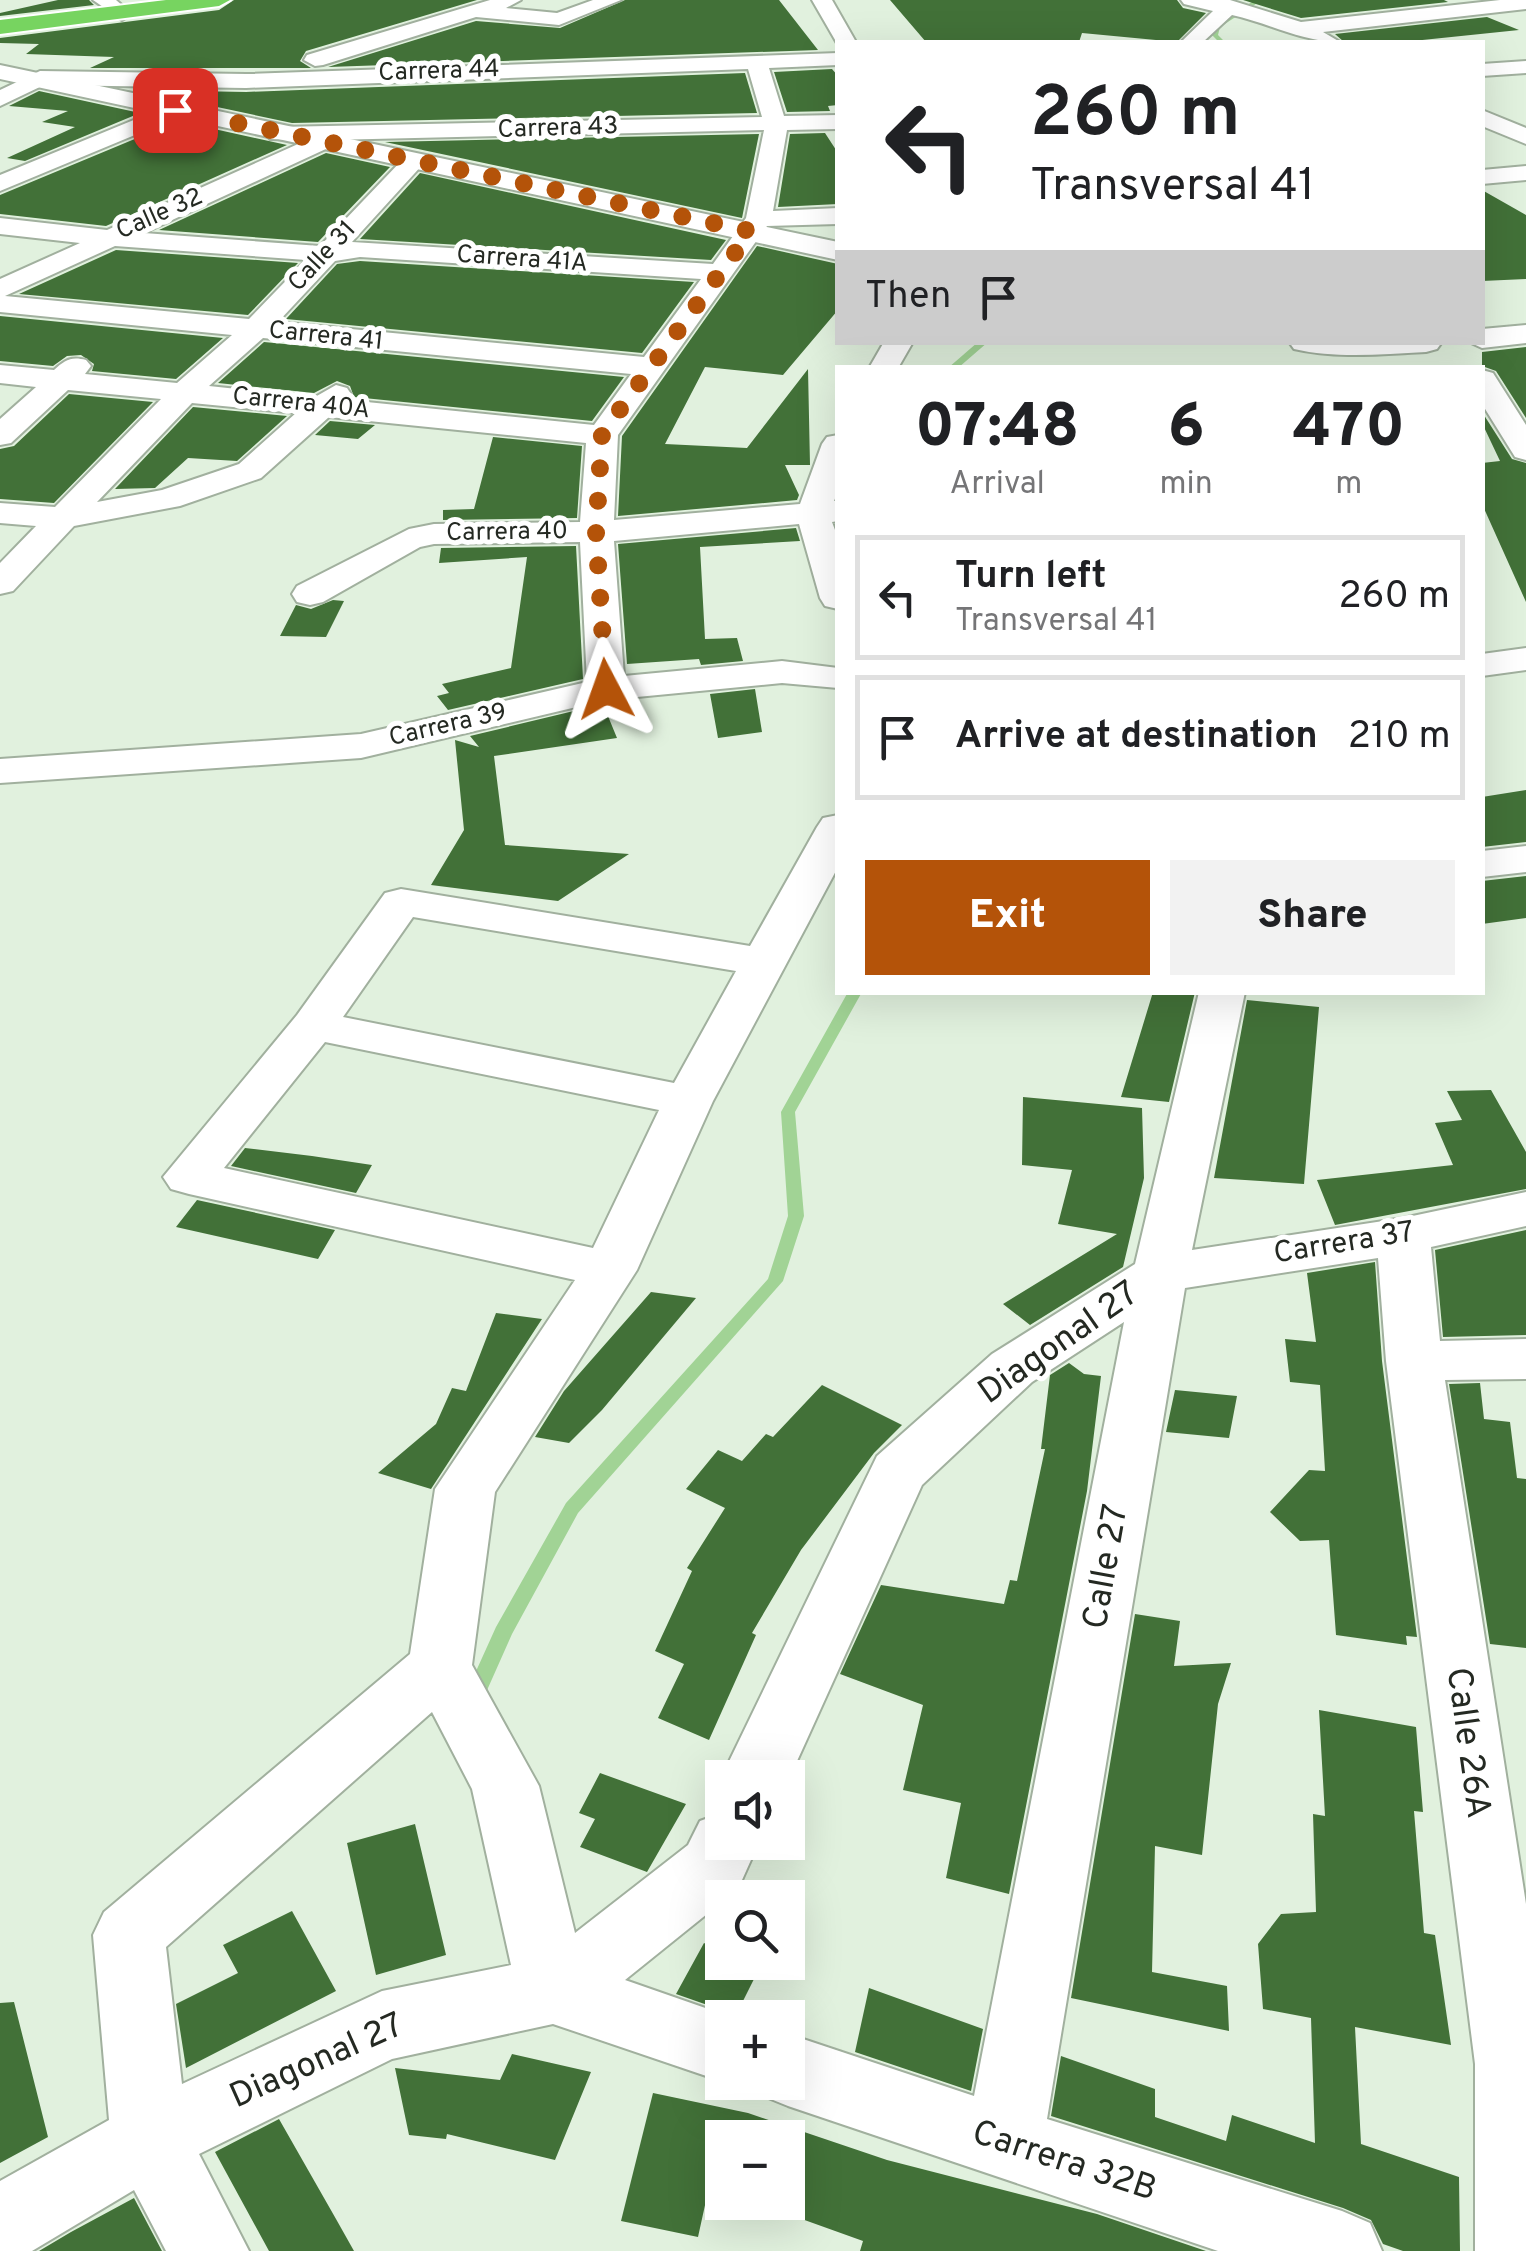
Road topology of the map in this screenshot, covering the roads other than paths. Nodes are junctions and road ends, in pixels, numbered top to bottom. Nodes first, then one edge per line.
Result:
1 (219, 0) edge
2 (511, 0) edge
3 (612, 0) edge
4 (807, 0) edge
5 (824, 0) edge
6 (1190, 0) edge
7 (1450, 0) edge
8 (1526, 2) edge
9 (1232, 4) edge
10 (113, 7) edge
11 (1470, 8) junction
12 (474, 11) junction
13 (1508, 22) dead end
14 (0, 27) edge
15 (1302, 28) junction
16 (845, 40) edge
17 (1194, 40) edge
18 (1326, 40) edge
19 (562, 43) junction
20 (835, 59) edge
21 (756, 62) junction
22 (1526, 66) edge
23 (1485, 70) edge
24 (0, 72) edge
25 (40, 78) junction
26 (246, 81) junction
27 (0, 99) edge
28 (172, 110) junction
29 (582, 112) junction
30 (1485, 118) edge
31 (835, 122) edge
32 (776, 126) junction
33 (278, 134) junction
34 (1526, 136) edge
35 (320, 143) junction
36 (412, 163) junction
37 (1526, 172) edge
38 (1485, 177) edge
39 (0, 184) edge
40 (835, 216) edge
41 (755, 225) junction
42 (0, 226) edge
43 (106, 238) junction
44 (835, 250) edge
45 (327, 254) junction
46 (717, 272) junction
47 (0, 289) edge
48 (700, 298) junction
49 (0, 304) edge
50 (127, 318) junction
51 (255, 330) junction
52 (1526, 334) edge
53 (1485, 338) edge
54 (385, 343) junction
55 (1334, 345) edge
56 (1364, 345) edge
57 (653, 367) junction
58 (0, 374) edge
59 (62, 379) junction
60 (1485, 384) edge
61 (186, 392) junction
62 (324, 406) junction
63 (602, 434) junction
64 (0, 436) edge
65 (1485, 440) edge
66 (1523, 440) edge
67 (835, 461) edge
68 (826, 512) edge
69 (0, 514) edge
70 (62, 518) junction
71 (596, 532) junction
72 (835, 576) edge
73 (0, 583) edge
74 (310, 594) dead end
75 (1526, 659) edge
76 (1485, 665) edge
77 (835, 676) edge
78 (606, 689) junction
79 (0, 771) edge
80 (835, 837) edge
81 (1526, 859) edge
82 (1485, 864) edge
83 (764, 962) junction
84 (1221, 995) edge
85 (314, 1025) junction
86 (688, 1100) junction
87 (1526, 1208) edge
88 (1403, 1236) junction
89 (610, 1270) junction
90 (1160, 1273) junction
91 (1526, 1359) edge
92 (1414, 1361) junction
93 (447, 1677) junction
94 (763, 1760) edge
95 (716, 1860) edge
96 (553, 1990) junction
97 (705, 2042) edge
98 (805, 2076) edge
99 (149, 2139) junction
100 (1004, 2144) junction
101 (0, 2225) edge
102 (208, 2251) edge
103 (1342, 2251) edge
104 (1515, 2251) edge

1 - 10 highway
2 - 12 street
3 - 19 street
4 - 5 street
5 - 16 street
6 - 9 street
7 - 11 street
8 - 11 street
9 - 15 street
9 - 17 street
10 - 14 highway
11 - 13 street
11 - 15 street
12 - 19 street
12 - 26 street
15 - 18 street
19 - 21 street, Carrera 44
19 - 26 street, Carrera 44
19 - 29 street
20 - 21 street, Carrera 44
21 - 32 street
22 - 23 street
24 - 25 street
25 - 26 street, Carrera 44
25 - 27 street
25 - 28 street
26 - 28 street
28 - 33 street
28 - 39 street
29 - 32 street, Carrera 43
29 - 33 street, Carrera 43
30 - 34 street
31 - 32 street, Carrera 43
32 - 41 street
33 - 35 street
35 - 36 street
35 - 43 street, Calle 32
36 - 41 street
36 - 45 street, Calle 31
37 - 38 street
40 - 41 street
41 - 44 street
41 - 46 street
42 - 43 street, Carrera 41A
43 - 45 street, Carrera 41A
43 - 47 street, Calle 32
45 - 46 street, Carrera 41A
45 - 48 street, Carrera 41A
45 - 51 street, Calle 31
46 - 48 street
48 - 57 street
49 - 50 street, Carrera 41
50 - 51 street, Carrera 41
50 - 59 street
51 - 54 street, Carrera 41
51 - 61 street, Calle 31
52 - 53 street
54 - 57 street, Carrera 41
54 - 62 street
55 - 56 street
57 - 63 street
58 - 59 street, Carrera 40A
59 - 61 street, Carrera 40A
59 - 64 street
60 - 66 street
61 - 62 street, Carrera 40A
61 - 70 street, Calle 31
62 - 63 street, Carrera 40A
62 - 70 street
63 - 71 street
65 - 66 street
67 - 68 street
68 - 71 street, Carrera 40
68 - 72 street
69 - 70 street
70 - 73 street, Calle 31
71 - 74 street, Carrera 40
71 - 78 street
75 - 76 street
77 - 78 street, Carrera 39
78 - 79 street, Carrera 39
80 - 83 street
81 - 82 street
83 - 85 street
83 - 86 street
84 - 90 street, Calle 27
85 - 86 street
85 - 89 street
86 - 89 street
87 - 88 street, Carrera 37
88 - 90 street, Carrera 37
88 - 92 street, Calle 26A
89 - 93 street
90 - 94 street, Diagonal 27
90 - 100 street, Calle 27
91 - 92 street
92 - 104 street, Calle 26A
93 - 96 street
93 - 99 street
95 - 96 street, Diagonal 27
96 - 97 street
96 - 99 street, Diagonal 27
98 - 100 street, Carrera 32B
99 - 101 street, Diagonal 27
99 - 102 street
100 - 103 street, Carrera 32B

